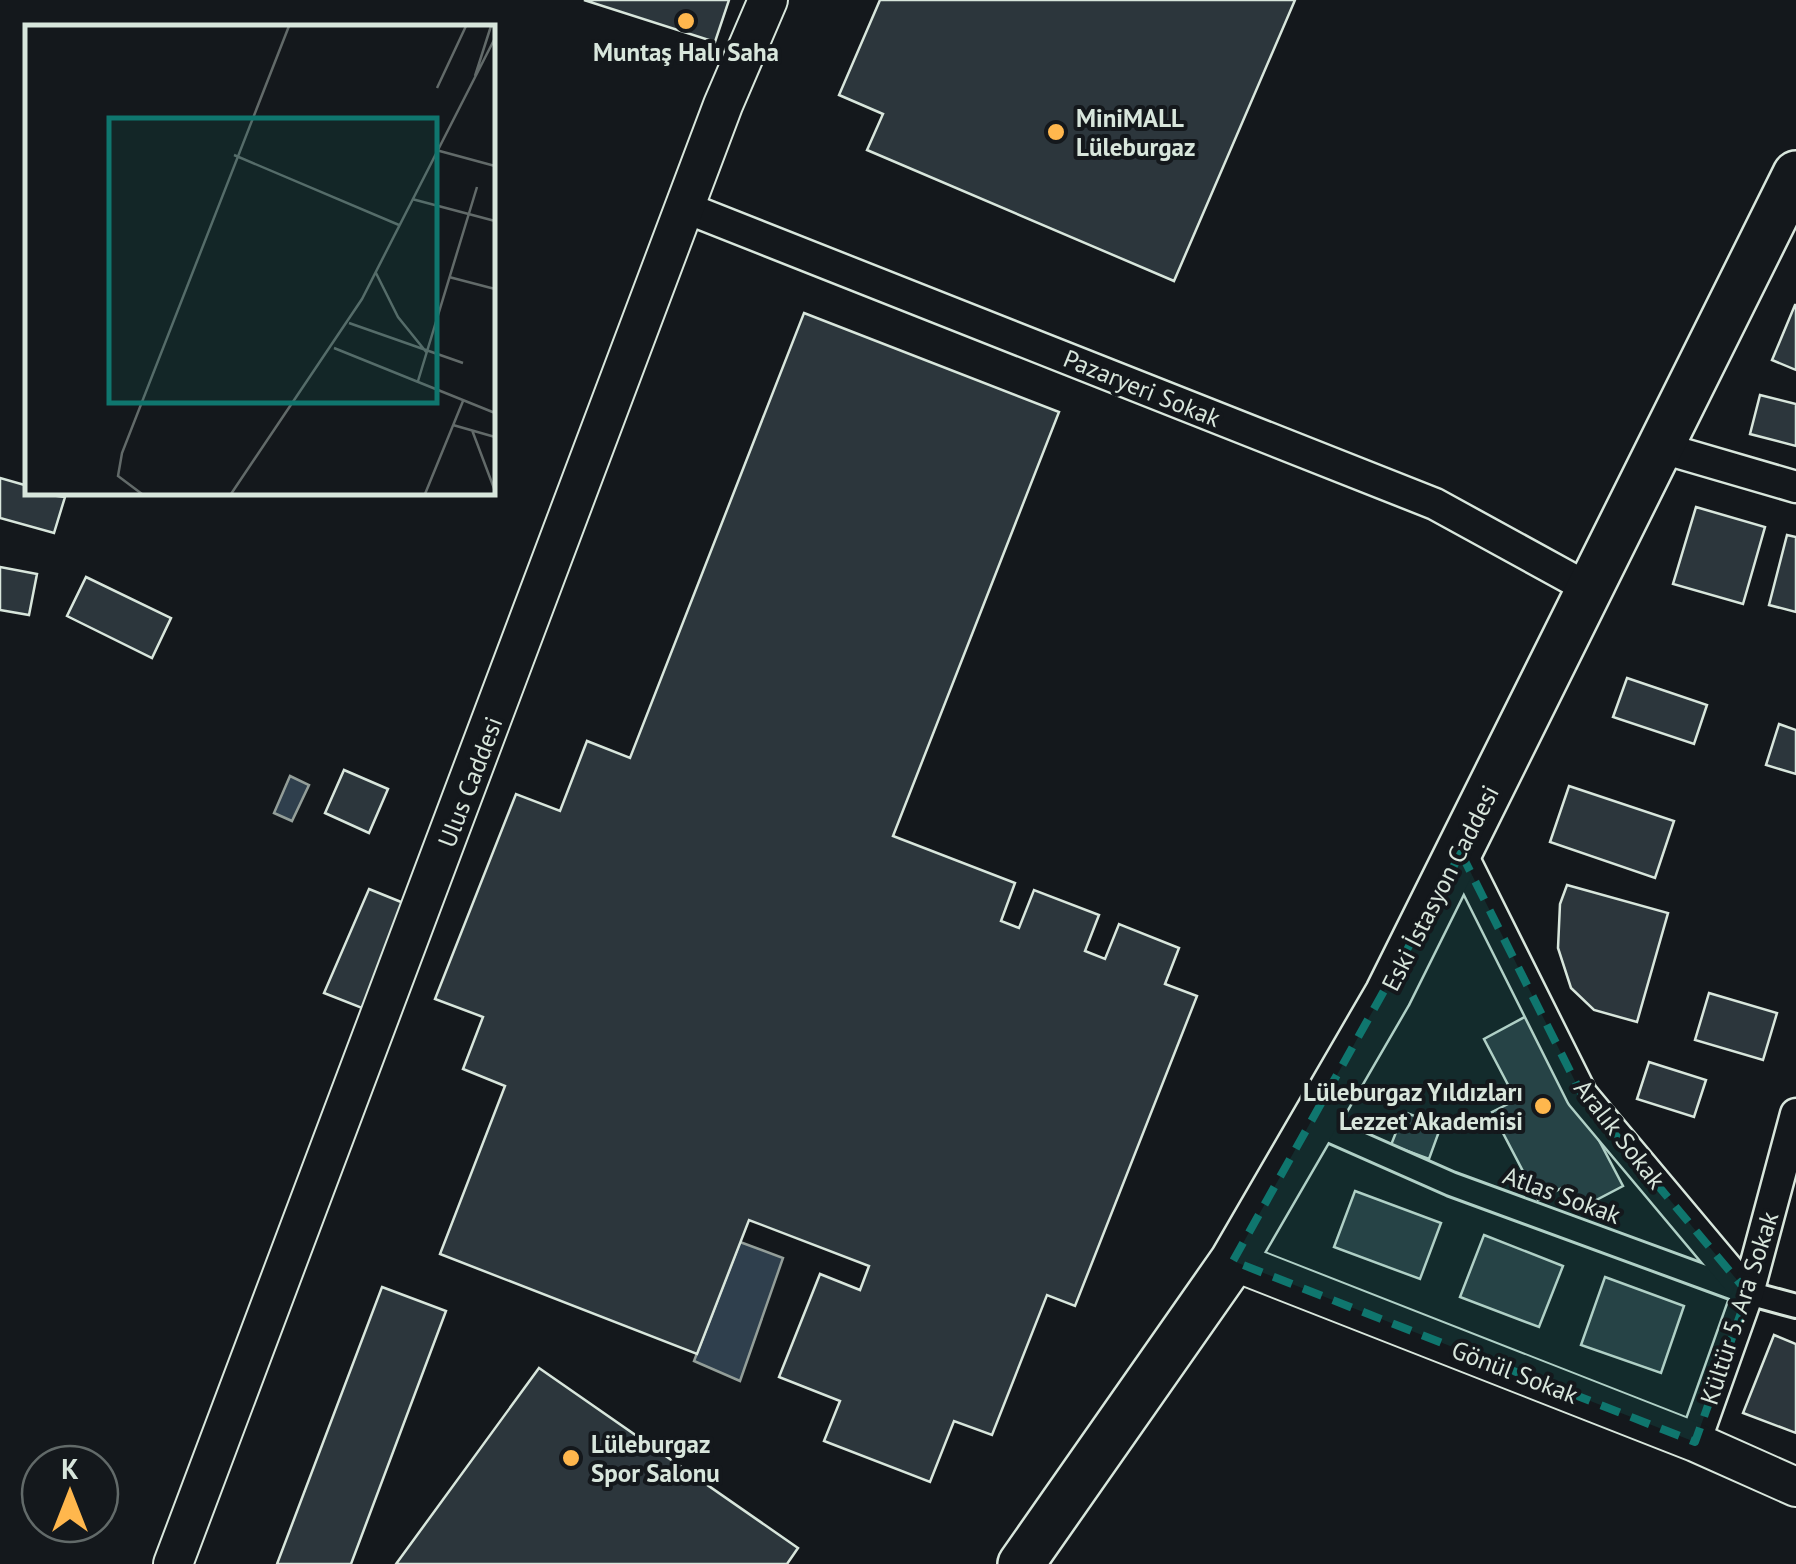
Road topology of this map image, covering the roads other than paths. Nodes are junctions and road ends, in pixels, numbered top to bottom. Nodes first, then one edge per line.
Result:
1 (768, 0) edge
2 (1795, 178) edge
3 (684, 207) junction
4 (1659, 447) junction
5 (1796, 487) edge
6 (1590, 590) junction
7 (1460, 853) junction
8 (1796, 1114) edge
9 (1313, 1123) junction
10 (1233, 1261) junction
11 (1748, 1293) junction
12 (1796, 1306) edge
13 (1695, 1442) junction
14 (1796, 1487) edge
15 (173, 1564) edge
16 (1021, 1564) edge

1 - 3 street, Ulus Caddesi
2 - 4 main road, Eski İstasyon Caddesi
3 - 6 street, Pazaryeri Sokak
3 - 15 street, Ulus Caddesi
4 - 5 street
4 - 6 main road, Eski İstasyon Caddesi
6 - 7 main road, Eski İstasyon Caddesi
7 - 9 main road, Eski İstasyon Caddesi
7 - 11 street, Aralık Sokak
8 - 11 street, Kültür 5. Ara Sokak
9 - 10 main road, Eski İstasyon Caddesi
9 - 11 street, Atlas Sokak
10 - 13 street, Gönül Sokak
10 - 16 main road, Eski İstasyon Caddesi
11 - 12 street, Atlas Sokak
11 - 13 street, Kültür 5. Ara Sokak
13 - 14 street, Gönül Sokak

